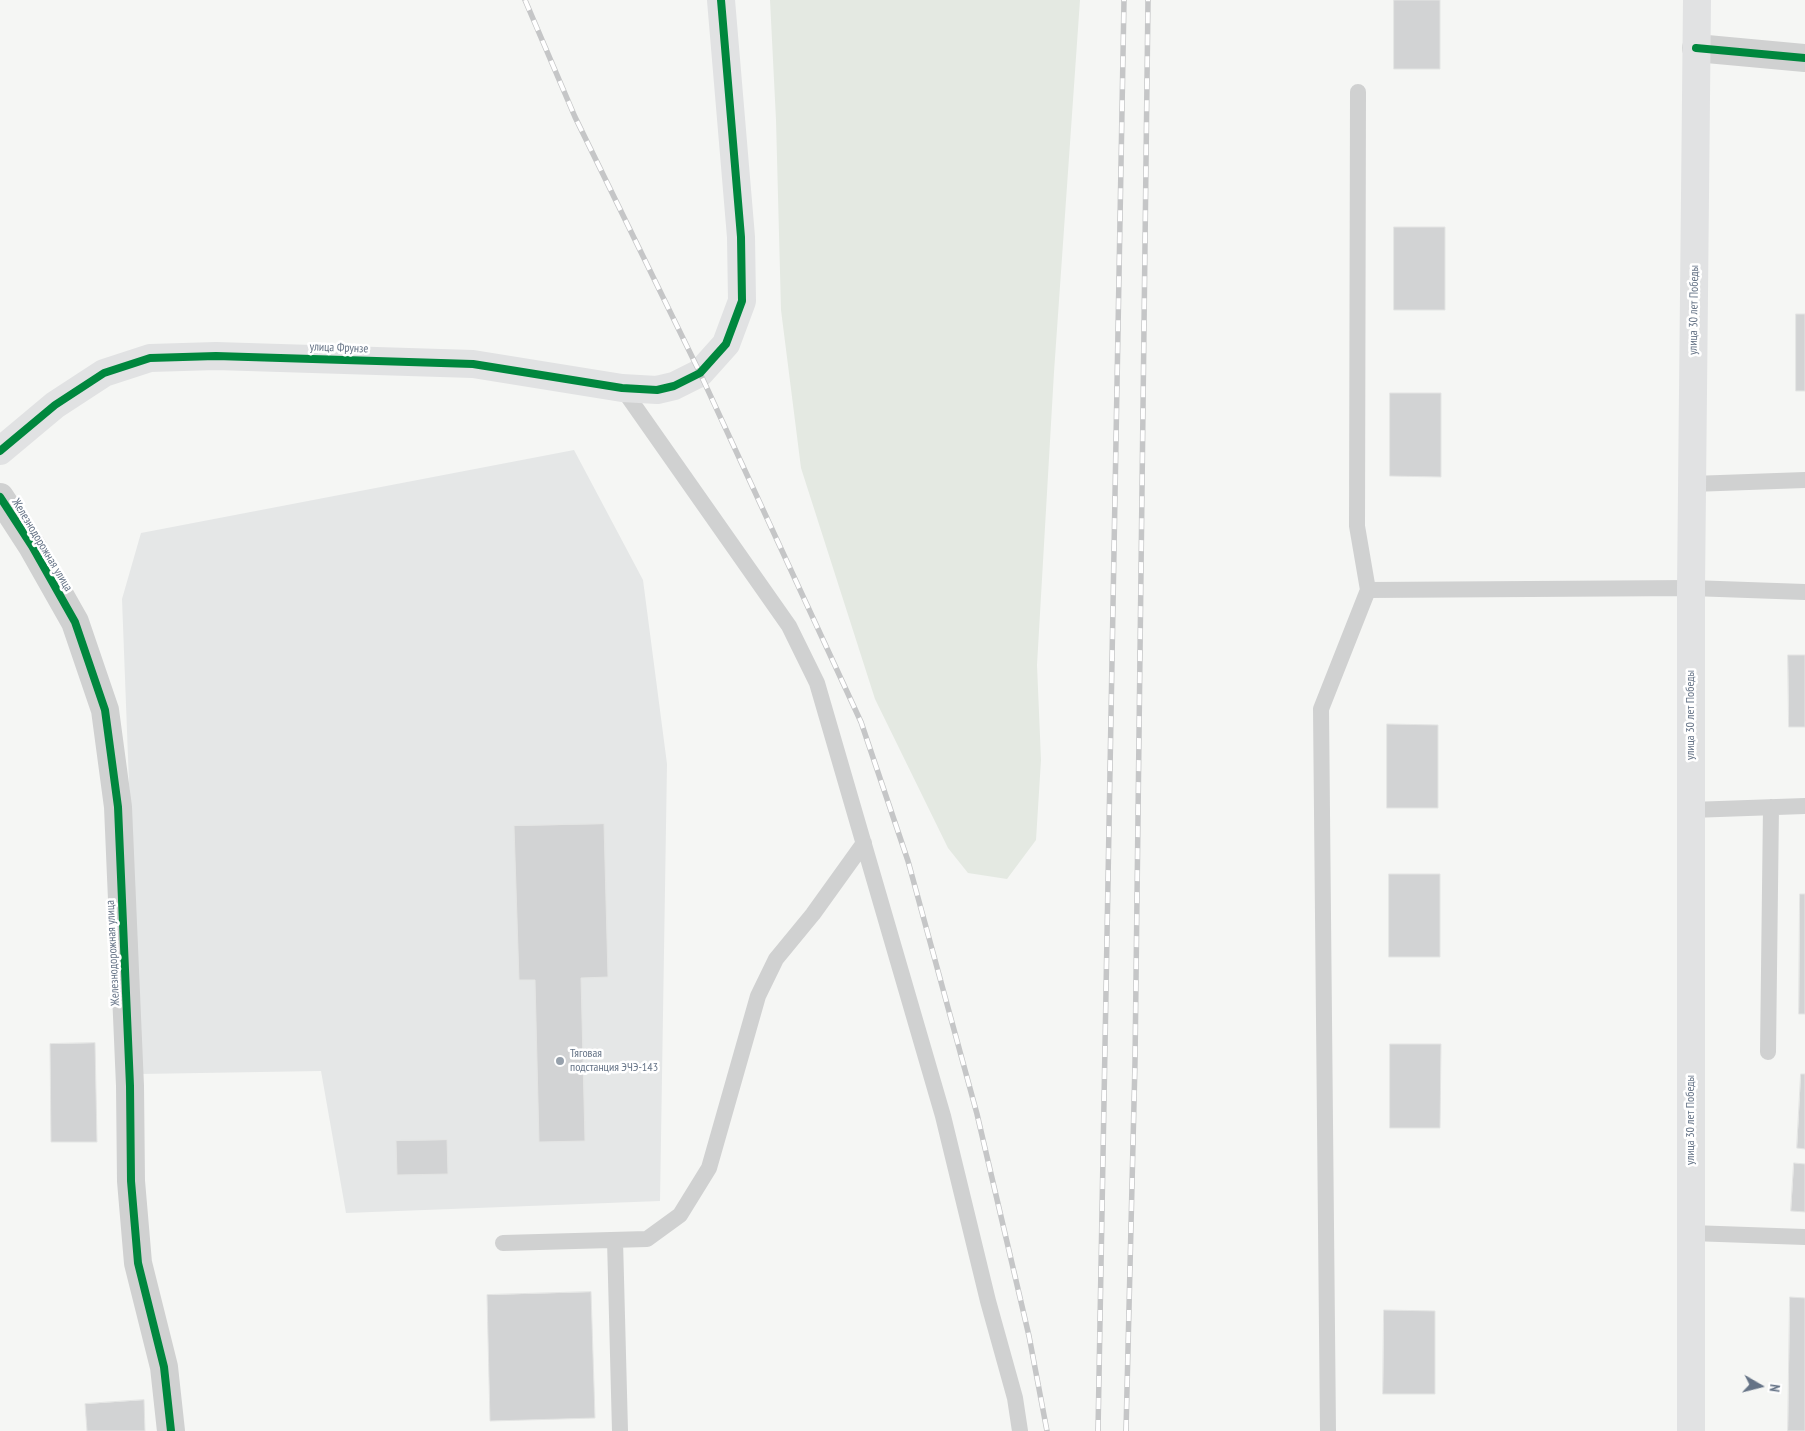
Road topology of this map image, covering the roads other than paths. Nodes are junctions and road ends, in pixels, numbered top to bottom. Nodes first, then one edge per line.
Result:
1 (721, 0) edge
2 (1697, 0) edge
3 (1696, 48) junction
4 (1805, 58) edge
5 (1358, 92) dead end
6 (622, 388) junction
7 (0, 451) edge
8 (1805, 480) edge
9 (1692, 484) junction
10 (0, 497) edge
11 (1691, 588) junction
12 (1368, 590) junction
13 (1805, 592) edge
14 (1805, 806) edge
15 (1771, 807) junction
16 (1691, 810) junction
17 (864, 843) junction
18 (1768, 1052) dead end
19 (1691, 1233) junction
20 (1805, 1237) edge
21 (615, 1240) junction
22 (503, 1243) dead end
23 (171, 1431) edge
24 (620, 1431) edge
25 (1020, 1431) edge
26 (1328, 1431) edge
27 (1691, 1431) edge

1 - 6 main road, улица Фрунзе
2 - 3 main road, улица 30 лет Победы
3 - 4 street
3 - 9 main road, улица 30 лет Победы
5 - 12 lane
6 - 7 main road, улица Фрунзе
6 - 17 lane
8 - 9 lane
9 - 11 main road, улица 30 лет Победы
10 - 23 street, Железнодорожная улица
11 - 12 lane
11 - 13 lane
11 - 16 main road, улица 30 лет Победы
12 - 26 lane
14 - 15 lane
15 - 16 lane
15 - 18 lane
16 - 19 main road, улица 30 лет Победы
17 - 21 lane
17 - 25 lane
19 - 20 lane
19 - 27 main road, улица 30 лет Победы
21 - 22 lane
21 - 24 lane

